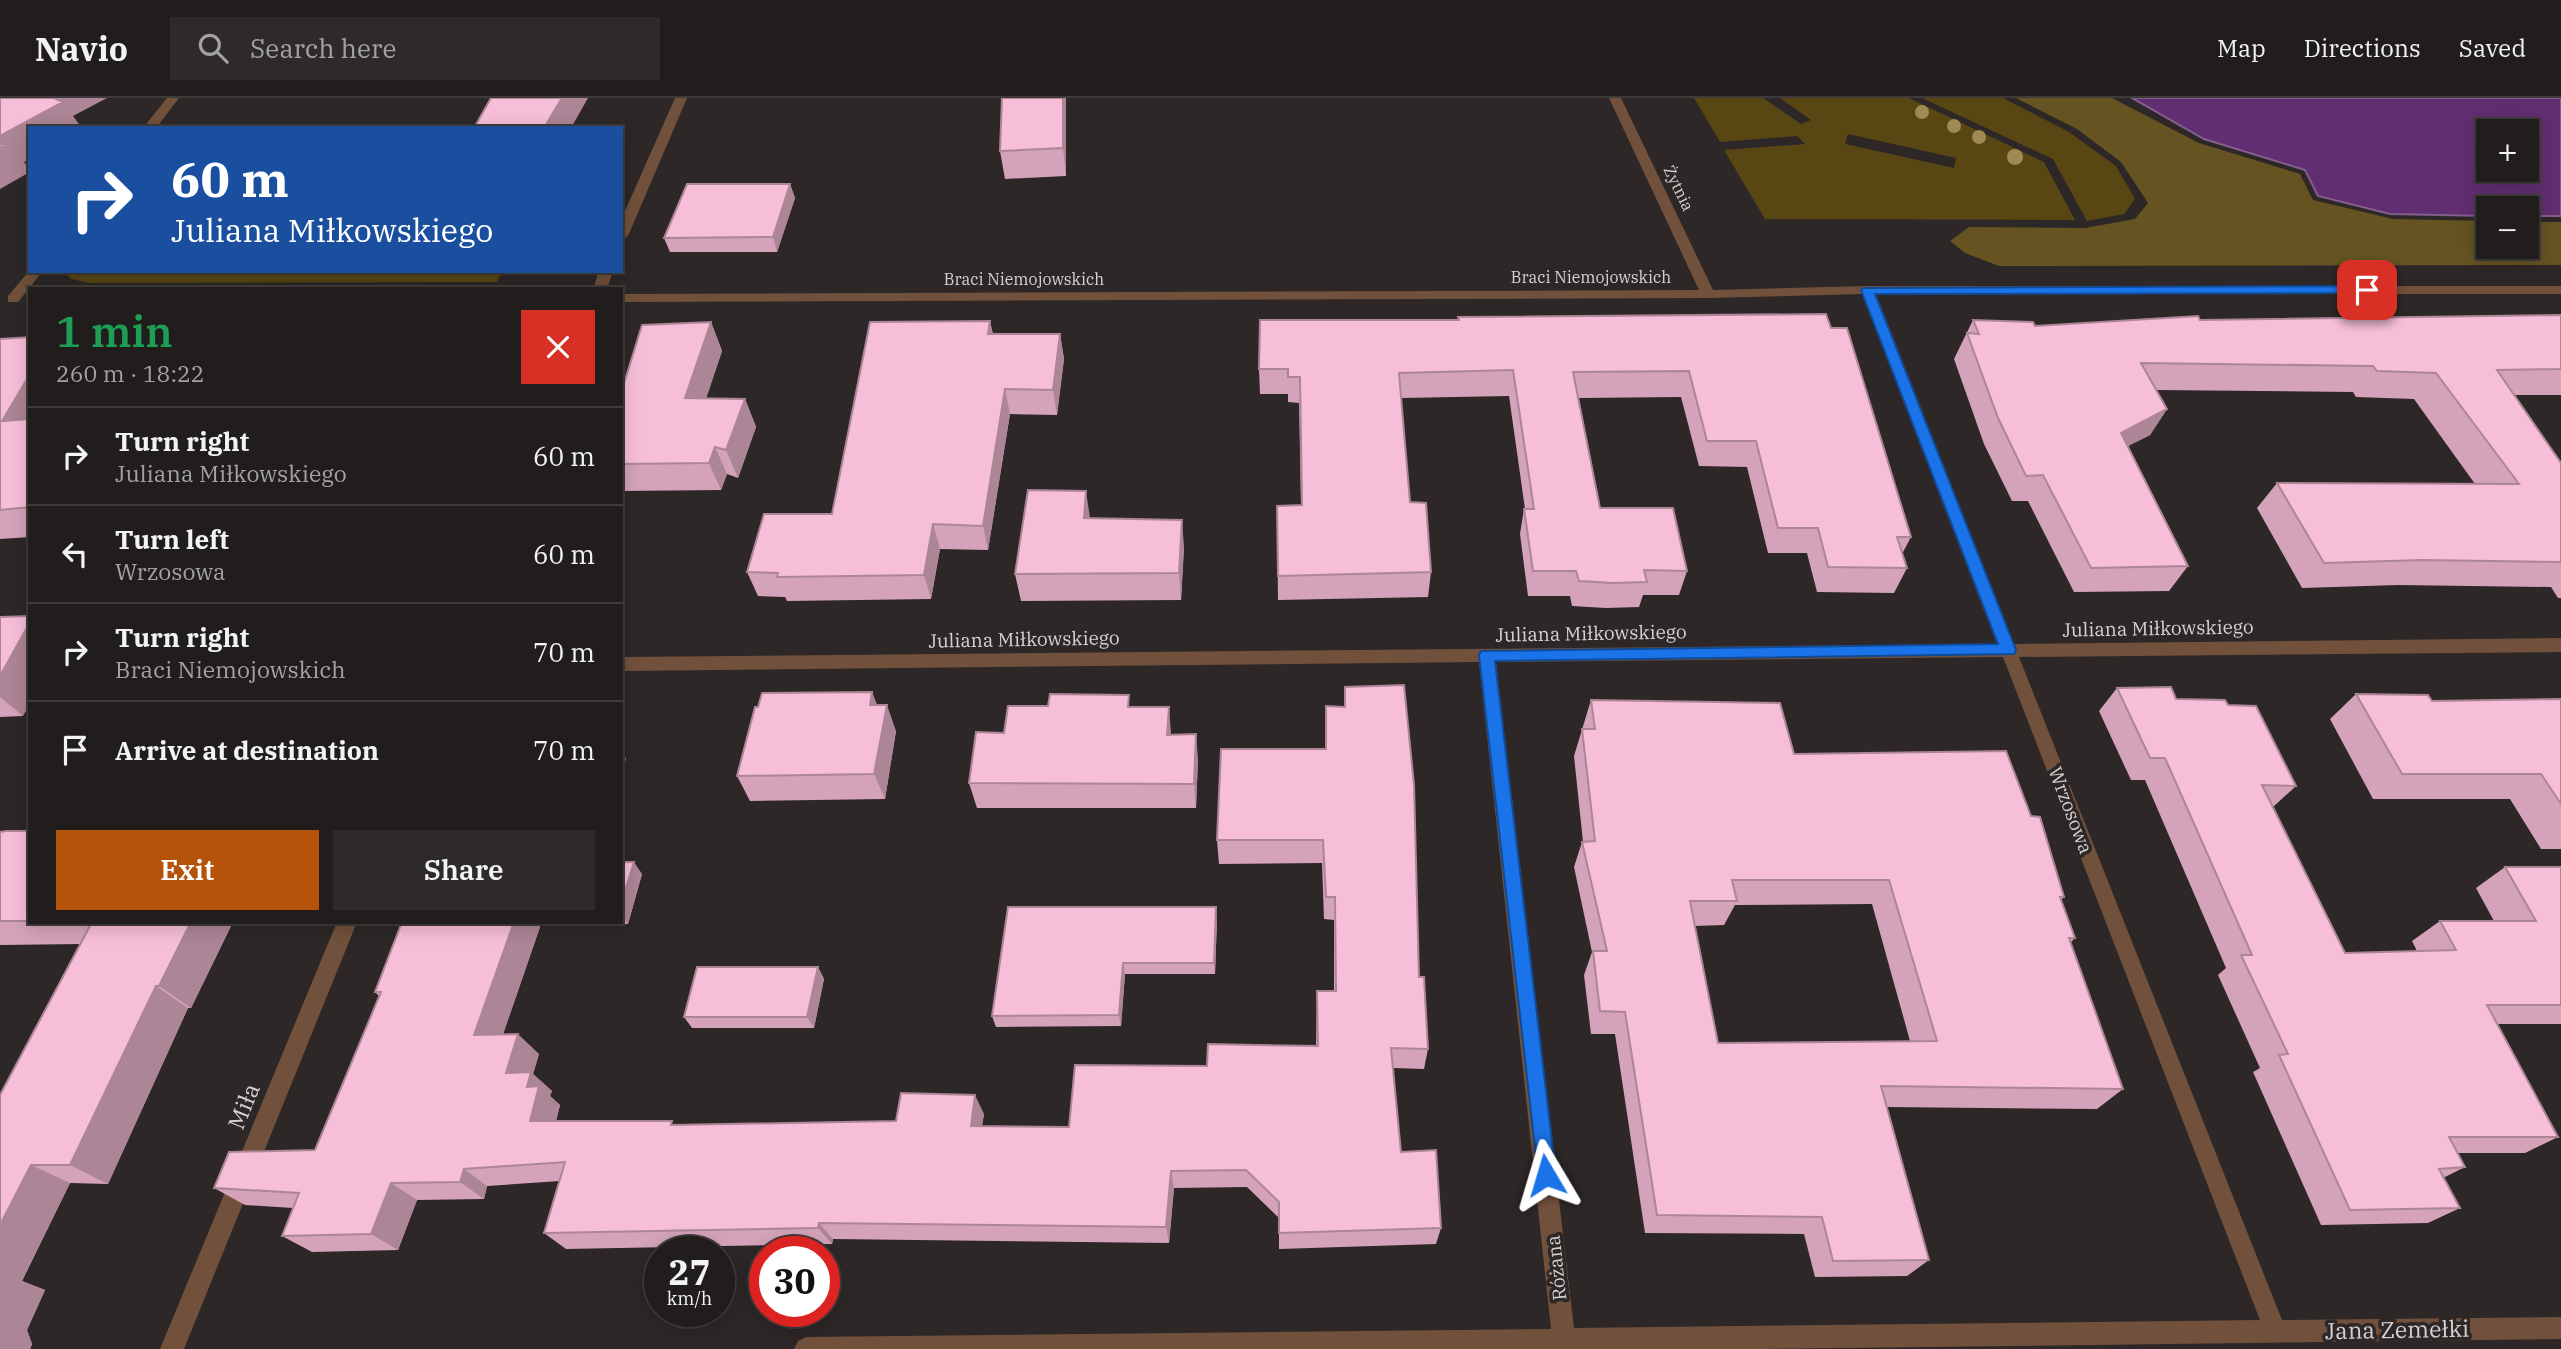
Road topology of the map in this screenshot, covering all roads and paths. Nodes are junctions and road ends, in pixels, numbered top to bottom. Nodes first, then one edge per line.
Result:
1 (173, 98) edge
2 (681, 98) edge
3 (1615, 98) edge
4 (151, 126) edge
5 (623, 231) edge
6 (34, 273) edge
7 (1867, 290) junction
8 (2561, 290) edge
9 (1708, 294) junction
10 (623, 298) edge
11 (7, 299) edge
12 (28, 299) edge
13 (2561, 645) edge
14 (2008, 650) junction
15 (1486, 655) junction
16 (623, 664) edge
17 (346, 924) edge
18 (2561, 1328) edge
19 (2275, 1330) junction
20 (1564, 1339) junction
21 (172, 1349) edge
22 (806, 1349) edge

1 - 4 street
2 - 5 street
3 - 9 street, Żytnia
6 - 11 street
7 - 8 street, Braci Niemojowskich
7 - 9 street, Braci Niemojowskich
7 - 14 street, Wrzosowa
9 - 10 street, Braci Niemojowskich
11 - 12 street
13 - 14 street, Juliana Miłkowskiego
14 - 15 street, Juliana Miłkowskiego
14 - 19 street, Wrzosowa
15 - 16 street, Juliana Miłkowskiego
15 - 20 street, Różana
17 - 21 street, Miła
18 - 19 street, Jana Zemełki
19 - 20 street, Jana Zemełki
20 - 22 street, Jana Zemełki

